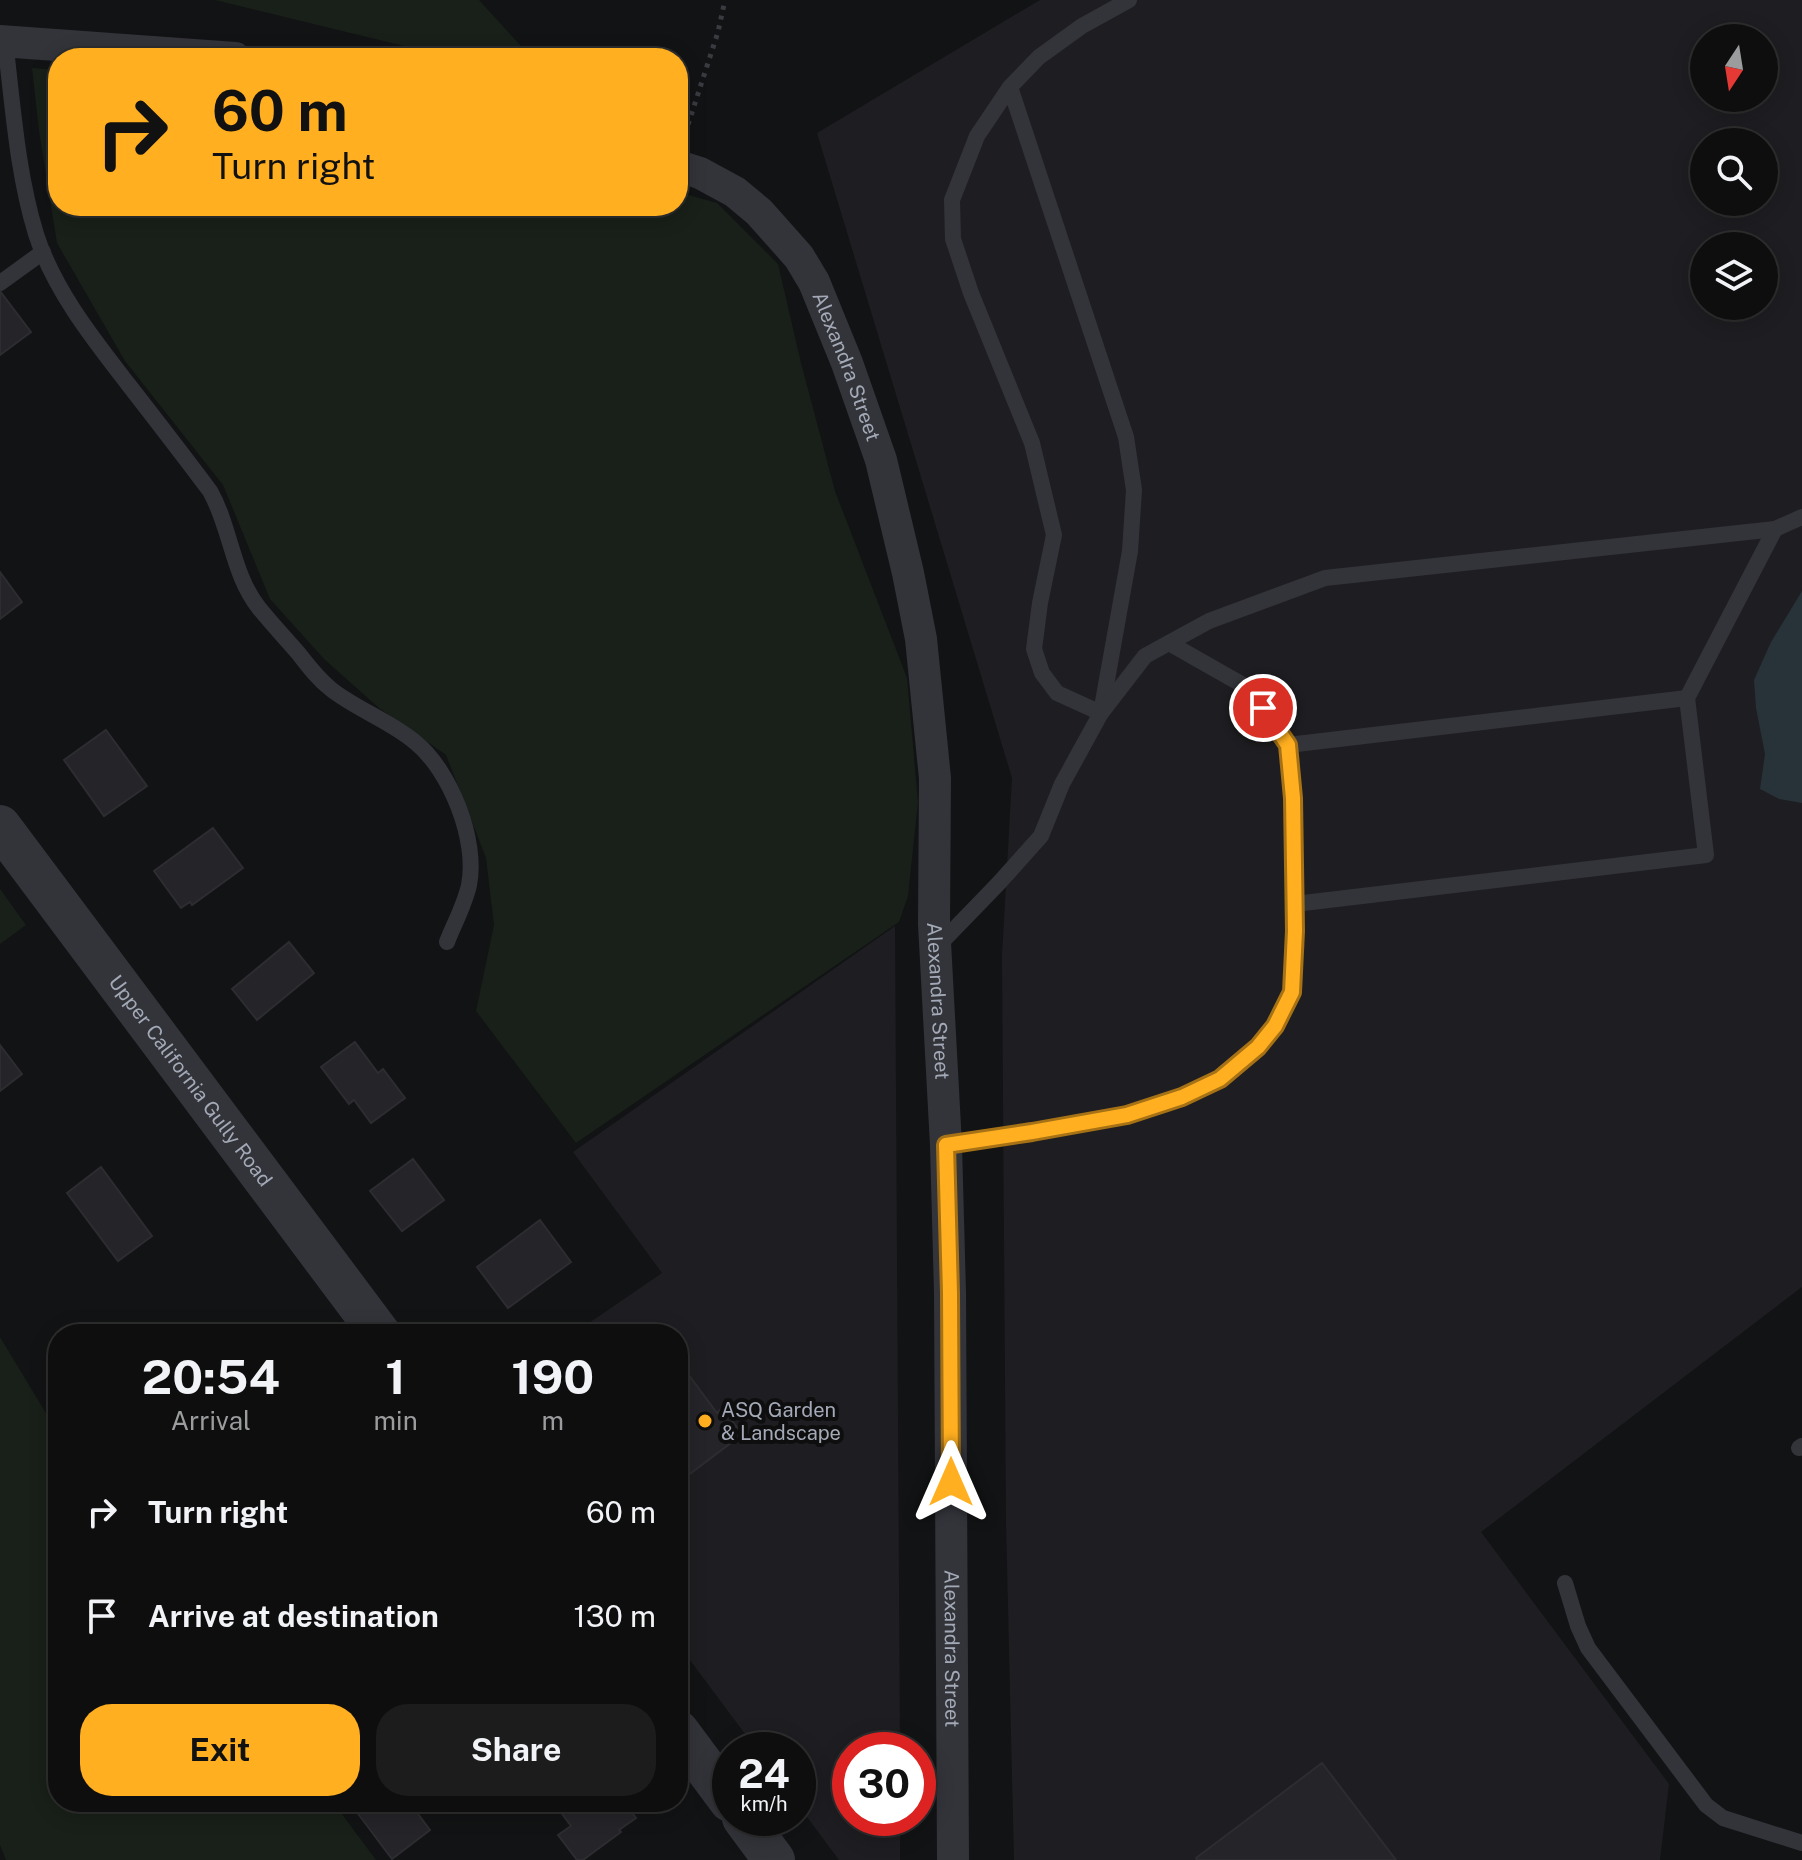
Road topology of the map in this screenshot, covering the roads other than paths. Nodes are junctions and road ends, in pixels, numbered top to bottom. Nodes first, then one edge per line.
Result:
1 (1129, 0) edge
2 (2, 41) edge
3 (98, 48) edge
4 (1010, 87) junction
5 (688, 162) edge
6 (43, 252) junction
7 (0, 283) edge
8 (1802, 517) edge
9 (1775, 529) junction
10 (1169, 643) junction
11 (1687, 698) junction
12 (1101, 713) junction
13 (1288, 745) junction
14 (0, 826) edge
15 (1295, 904) junction
16 (447, 942) dead end
17 (936, 948) junction
18 (946, 1145) junction
19 (373, 1324) edge
20 (1565, 1583) dead end
21 (688, 1744) edge
22 (712, 1777) edge
23 (756, 1836) edge
24 (1802, 1843) edge
25 (774, 1860) edge
26 (953, 1860) edge

1 - 4 lane
2 - 3 street
2 - 6 lane
4 - 12 lane
4 - 12 lane
5 - 17 street, Alexandra Street
6 - 7 lane
6 - 16 lane
8 - 9 lane
9 - 10 lane
9 - 11 lane
10 - 12 lane
10 - 13 lane
11 - 13 lane
11 - 15 lane
12 - 17 lane
13 - 15 lane
14 - 19 street, Upper California Gully Road
15 - 18 lane
17 - 18 street, Alexandra Street
18 - 26 street, Alexandra Street
20 - 24 lane
21 - 22 street
23 - 25 street

